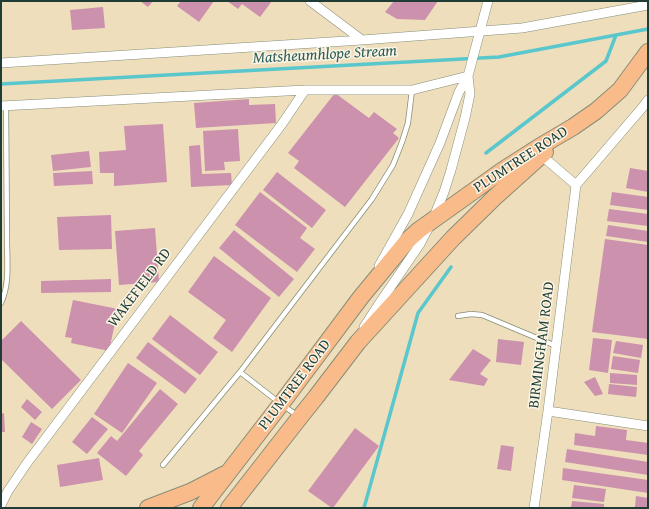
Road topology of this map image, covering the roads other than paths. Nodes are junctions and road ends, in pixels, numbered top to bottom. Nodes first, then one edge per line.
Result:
1 (310, 1) edge
2 (488, 1) edge
3 (648, 5) edge
4 (480, 30) junction
5 (362, 40) junction
6 (648, 52) edge
7 (1, 63) edge
8 (469, 73) junction
9 (305, 90) junction
10 (412, 90) junction
11 (648, 100) edge
12 (3, 106) edge
13 (645, 110) edge
14 (573, 127) junction
15 (541, 155) junction
16 (576, 185) junction
17 (434, 219) junction
18 (361, 296) junction
19 (1, 303) edge
20 (458, 316) dead end
21 (358, 342) junction
22 (556, 346) junction
23 (240, 372) junction
24 (281, 404) junction
25 (548, 411) junction
26 (300, 417) junction
27 (648, 426) edge
28 (163, 465) dead end
29 (230, 471) junction
30 (242, 491) junction
31 (1, 505) edge
32 (148, 508) edge
33 (201, 508) edge
34 (229, 508) edge
35 (237, 508) edge
36 (534, 508) edge

1 - 5 street
2 - 4 street
3 - 4 street
4 - 5 street
4 - 8 street
5 - 7 street
6 - 14 highway
8 - 10 street
8 - 17 street
8 - 18 street
9 - 10 street
9 - 12 street
9 - 31 street, WAKEFIELD RD
10 - 23 lane
11 - 13 street
12 - 19 lane
13 - 16 street
14 - 15 highway, PLUMTREE ROAD
14 - 17 highway, PLUMTREE ROAD
15 - 16 street
15 - 21 highway, PLUMTREE ROAD
16 - 22 street, BIRMINGHAM ROAD
17 - 18 highway, PLUMTREE ROAD
17 - 21 street
18 - 24 highway, PLUMTREE ROAD
20 - 22 lane
21 - 26 highway, PLUMTREE ROAD
22 - 25 street, BIRMINGHAM ROAD
23 - 24 lane
23 - 28 lane
24 - 26 lane
24 - 29 highway, PLUMTREE ROAD
25 - 27 street
25 - 36 street, BIRMINGHAM ROAD
26 - 30 highway, PLUMTREE ROAD
29 - 32 highway
29 - 33 highway, PLUMTREE ROAD
30 - 34 highway, PLUMTREE ROAD
30 - 35 highway

